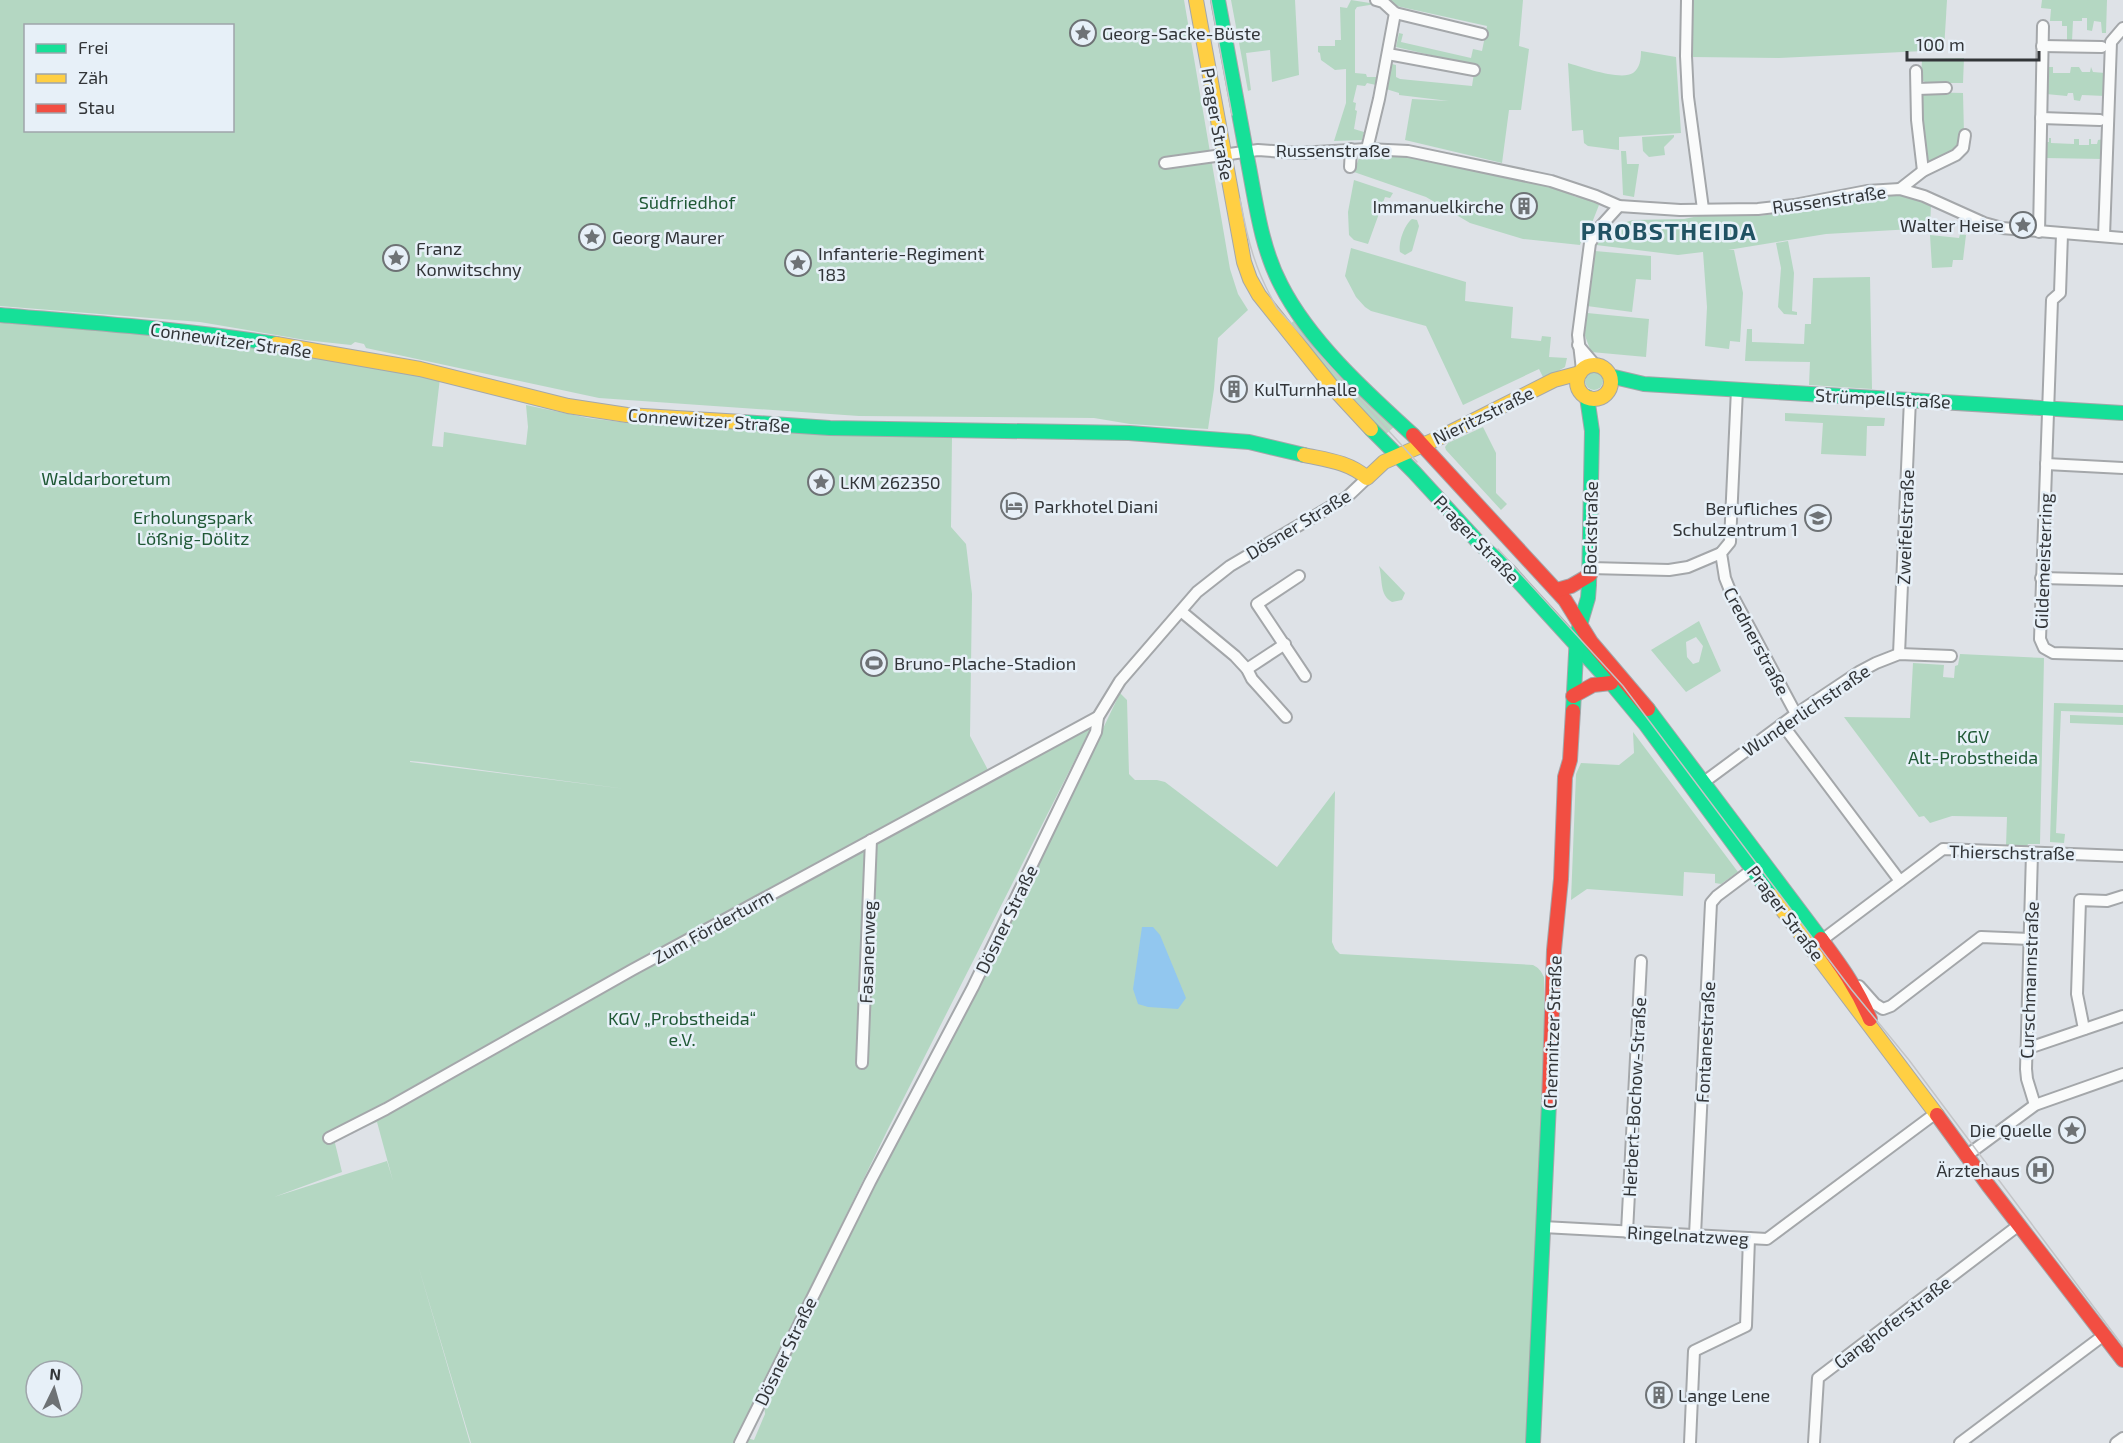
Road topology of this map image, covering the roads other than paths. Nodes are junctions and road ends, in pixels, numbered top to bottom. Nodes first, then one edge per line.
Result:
1 (1196, 0) edge
2 (1218, 0) edge
3 (1376, 0) edge
4 (1688, 0) edge
5 (1395, 13) junction
6 (2043, 26) dead end
7 (2123, 28) edge
8 (1482, 34) dead end
9 (2042, 46) junction
10 (2102, 48) dead end
11 (1388, 54) junction
12 (1474, 70) dead end
13 (1916, 71) dead end
14 (1917, 88) junction
15 (1946, 88) dead end
16 (2041, 118) junction
17 (2100, 120) dead end
18 (1965, 135) dead end
19 (1367, 149) junction
20 (1351, 150) junction
21 (1246, 151) junction
22 (1224, 154) junction
23 (1165, 163) dead end
24 (1350, 167) dead end
25 (1923, 171) junction
26 (1900, 189) junction
27 (1619, 206) junction
28 (1703, 209) junction
29 (2039, 232) junction
30 (2062, 234) junction
31 (2104, 236) junction
32 (2123, 238) edge
33 (0, 315) edge
34 (1578, 345) junction
35 (1596, 366) junction
36 (1582, 382) junction
37 (1607, 388) junction
38 (1737, 389) junction
39 (1910, 399) junction
40 (2048, 408) junction
41 (2123, 413) edge
42 (1592, 431) junction
43 (1418, 447) junction
44 (1398, 457) junction
45 (2046, 464) junction
46 (2123, 468) edge
47 (1367, 478) junction
48 (1721, 553) junction
49 (1590, 572) junction
50 (1299, 576) dead end
51 (2041, 578) junction
52 (2123, 580) edge
53 (1557, 590) junction
54 (1182, 612) junction
55 (1580, 623) junction
56 (1285, 644) junction
57 (1576, 644) junction
58 (1899, 654) junction
59 (2123, 655) edge
60 (1951, 657) dead end
61 (1247, 669) junction
62 (1305, 676) dead end
63 (1611, 682) junction
64 (1573, 696) junction
65 (1796, 714) junction
66 (1098, 717) junction
67 (1286, 717) dead end
68 (1782, 724) junction
69 (1704, 782) junction
70 (871, 840) junction
71 (2032, 853) junction
72 (2123, 856) edge
73 (1753, 869) junction
74 (1900, 881) junction
75 (2123, 896) edge
76 (2030, 939) junction
77 (1822, 940) junction
78 (1641, 961) dead end
79 (1850, 978) junction
80 (2123, 1016) edge
81 (1873, 1028) junction
82 (2084, 1029) junction
83 (2026, 1049) junction
84 (862, 1063) dead end
85 (2123, 1074) edge
86 (2036, 1105) junction
87 (1935, 1113) junction
88 (329, 1138) dead end
89 (1966, 1156) junction
90 (2019, 1226) junction
91 (1543, 1227) junction
92 (1627, 1232) junction
93 (1695, 1235) junction
94 (1749, 1238) junction
95 (2104, 1335) junction
96 (2123, 1360) edge
97 (2123, 1438) edge
98 (740, 1443) edge
99 (1533, 1443) edge
100 (1690, 1443) edge
101 (1814, 1443) edge
102 (1960, 1443) edge
103 (2116, 1443) edge

1 - 22 main road, Prager Straße
2 - 21 main road, Prager Straße
3 - 5 street
4 - 28 street
5 - 8 street
5 - 11 street
6 - 9 street
7 - 31 street
9 - 10 street
9 - 16 street
11 - 12 street
11 - 19 street
13 - 14 street
14 - 15 street
14 - 25 street
16 - 17 street
16 - 29 street
18 - 25 street
19 - 20 street, Russenstraße
19 - 27 street, Russenstraße
20 - 21 street, Russenstraße
20 - 24 street
21 - 22 street, Russenstraße
21 - 43 main road, Prager Straße
22 - 23 street, Russenstraße
22 - 44 main road, Prager Straße
25 - 26 street
26 - 28 street, Russenstraße
26 - 29 street, Russenstraße
27 - 28 street, Russenstraße
27 - 34 street
29 - 30 street, Russenstraße
30 - 31 street, Russenstraße
30 - 40 street, Gildemeisterring
31 - 32 street, Russenstraße
33 - 47 main road, Connewitzer Straße
34 - 35 street
34 - 36 street
35 - 36 main road
35 - 37 main road
36 - 37 main road, Strümpellstraße
36 - 42 main road, Bockstraße
36 - 43 main road, Nieritzstraße
37 - 38 main road, Strümpellstraße
37 - 42 main road, Bockstraße
38 - 39 main road, Strümpellstraße
38 - 48 street
39 - 40 main road, Strümpellstraße
39 - 58 street, Zweifelstraße
40 - 41 main road, Strümpellstraße
40 - 45 street, Gildemeisterring
42 - 49 main road, Bockstraße
43 - 44 main road
43 - 53 main road, Prager Straße
44 - 47 main road
44 - 57 main road, Prager Straße
45 - 46 street
45 - 51 street, Gildemeisterring
47 - 54 street, Dösner Straße
48 - 49 street
48 - 65 street, Crednerstraße
49 - 53 main road
49 - 55 main road, Bockstraße
50 - 56 street
51 - 52 street
51 - 59 street, Gildemeisterring
53 - 55 main road, Prager Straße
54 - 61 street
54 - 66 street, Dösner Straße
55 - 57 main road, Chemnitzer Straße
55 - 69 main road, Prager Straße
56 - 61 street
56 - 62 street
57 - 63 main road, Prager Straße
57 - 64 main road, Chemnitzer Straße
58 - 60 street, Wunderlichstraße
58 - 65 street, Wunderlichstraße
61 - 67 street
63 - 64 main road
63 - 73 main road, Prager Straße
64 - 91 main road, Chemnitzer Straße
65 - 68 street, Wunderlichstraße
66 - 70 street, Zum Förderturm
66 - 98 street, Dösner Straße
68 - 69 street, Wunderlichstraße
68 - 74 street, Crednerstraße
69 - 77 main road, Prager Straße
70 - 84 street, Fasanenweg
70 - 88 street, Zum Förderturm
71 - 72 street, Thierschstraße
71 - 74 street, Thierschstraße
71 - 76 street, Curschmannstraße
73 - 81 main road, Prager Straße
73 - 93 street, Fontanestraße
74 - 77 street, Thierschstraße
75 - 82 street
76 - 79 street
76 - 83 street, Curschmannstraße
77 - 79 main road, Prager Straße
78 - 92 street, Herbert-Bochow-Straße
79 - 81 main road, Prager Straße
80 - 82 street
81 - 87 main road, Prager Straße
82 - 83 street
83 - 86 street, Curschmannstraße
85 - 86 street
86 - 89 street
87 - 89 main road, Prager Straße
87 - 94 street, Ringelnatzweg
89 - 90 main road, Prager Straße
90 - 95 main road, Prager Straße
90 - 101 street, Ganghoferstraße
91 - 92 street, Ringelnatzweg
91 - 99 main road, Chemnitzer Straße
92 - 93 street, Ringelnatzweg
93 - 94 street, Ringelnatzweg
94 - 100 street
95 - 96 main road, Prager Straße
95 - 102 street
97 - 103 street

